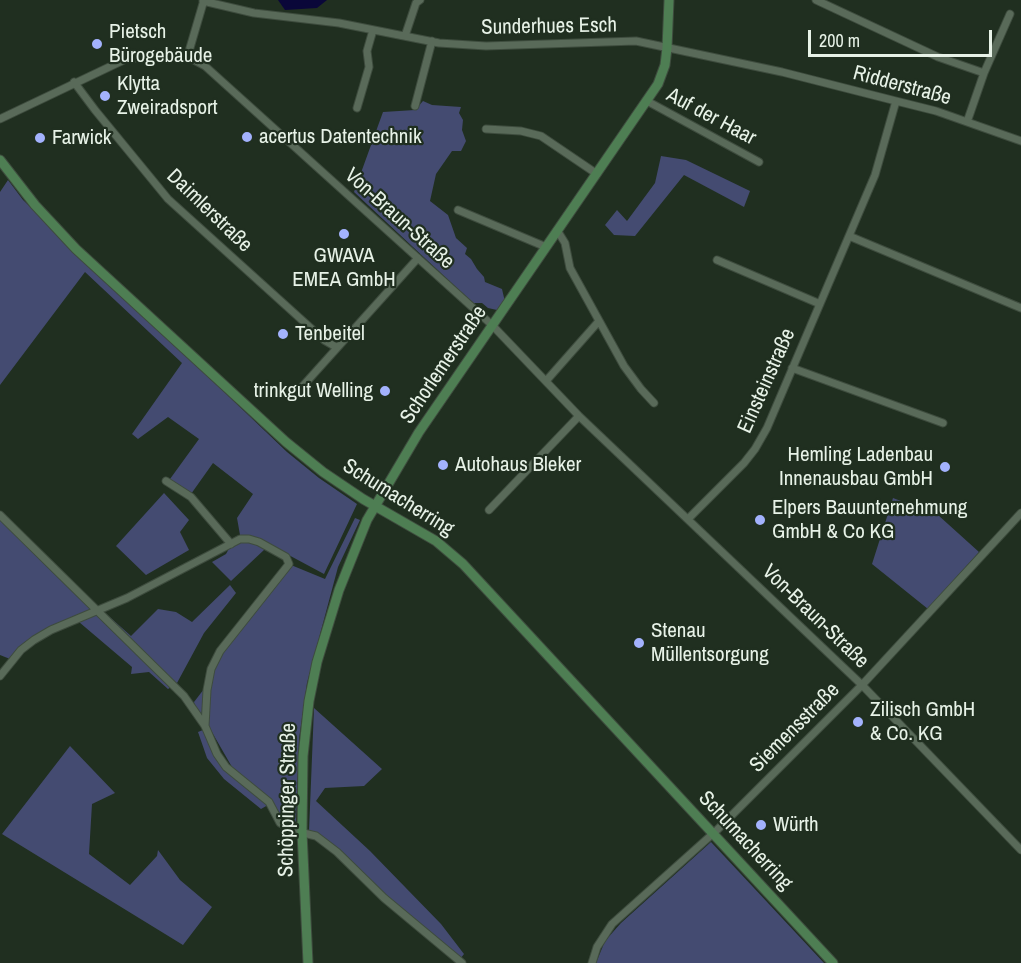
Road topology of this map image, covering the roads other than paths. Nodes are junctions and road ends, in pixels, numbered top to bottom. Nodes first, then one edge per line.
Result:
1 (420, 0) edge
2 (669, 0) edge
3 (816, 0) edge
4 (204, 1) edge
5 (1010, 14) dead end
6 (372, 30) junction
7 (405, 36) junction
8 (432, 41) junction
9 (667, 48) junction
10 (188, 58) junction
11 (984, 73) junction
12 (74, 82) junction
13 (647, 101) junction
14 (896, 101) junction
15 (415, 106) dead end
16 (357, 108) dead end
17 (0, 119) edge
18 (968, 122) junction
19 (486, 129) dead end
20 (1021, 141) edge
21 (0, 160) edge
22 (759, 162) dead end
23 (597, 174) junction
24 (458, 210) dead end
25 (557, 230) junction
26 (849, 236) junction
27 (546, 247) junction
28 (418, 258) junction
29 (717, 260) dead end
30 (820, 304) junction
31 (1021, 308) edge
32 (599, 321) junction
33 (492, 325) junction
34 (336, 347) junction
35 (792, 368) junction
36 (546, 381) junction
37 (301, 388) dead end
38 (654, 403) dead end
39 (579, 416) junction
40 (943, 423) dead end
41 (166, 481) dead end
42 (375, 505) junction
43 (489, 510) dead end
44 (1021, 513) edge
45 (0, 514) edge
46 (688, 519) junction
47 (231, 544) junction
48 (98, 611) junction
49 (0, 676) edge
50 (862, 684) junction
51 (205, 726) junction
52 (302, 832) junction
53 (714, 834) junction
54 (1021, 849) edge
55 (308, 963) edge
56 (462, 963) edge
57 (592, 963) edge
58 (833, 963) edge

1 - 7 street
2 - 9 main road, Schorlemerstraße
3 - 11 street
4 - 6 street, Sunderhues Esch
4 - 10 street
5 - 11 street
6 - 7 street, Sunderhues Esch
6 - 16 street
7 - 8 street, Sunderhues Esch
8 - 9 street, Sunderhues Esch
8 - 15 street
9 - 13 main road, Schorlemerstraße
9 - 14 street, Ridderstraße
10 - 12 street, Von-Braun-Straße
10 - 28 street, Von-Braun-Straße
11 - 18 street
12 - 17 street, Von-Braun-Straße
12 - 34 street, Daimlerstraße
13 - 22 street, Auf der Haar
13 - 23 main road, Schorlemerstraße
14 - 18 street, Ridderstraße
14 - 26 street, Einsteinstraße
18 - 20 street, Ridderstraße
19 - 23 street
21 - 42 main road, Schumacherring
23 - 25 main road, Schorlemerstraße
24 - 27 street
25 - 27 main road, Schorlemerstraße
25 - 32 street
26 - 30 street, Einsteinstraße
26 - 31 street
27 - 33 main road, Schorlemerstraße
28 - 33 street, Von-Braun-Straße
28 - 34 street
29 - 30 street
30 - 35 street, Einsteinstraße
32 - 36 street
32 - 38 street
33 - 36 street, Von-Braun-Straße
33 - 42 main road, Schorlemerstraße
34 - 37 street
35 - 40 street
35 - 46 street, Einsteinstraße
36 - 39 street, Von-Braun-Straße
39 - 43 street
39 - 46 street, Von-Braun-Straße
41 - 47 street
42 - 52 main road, Schöppinger Straße
42 - 53 main road, Schumacherring
44 - 50 street, Siemensstraße
45 - 48 street
46 - 50 street, Von-Braun-Straße
47 - 48 street
47 - 51 street
48 - 49 street
48 - 51 street
50 - 53 street, Siemensstraße
50 - 54 street, Von-Braun-Straße
51 - 52 street
52 - 55 main road, Schöppinger Straße
52 - 56 street
53 - 57 street, Siemensstraße
53 - 58 main road, Schumacherring

